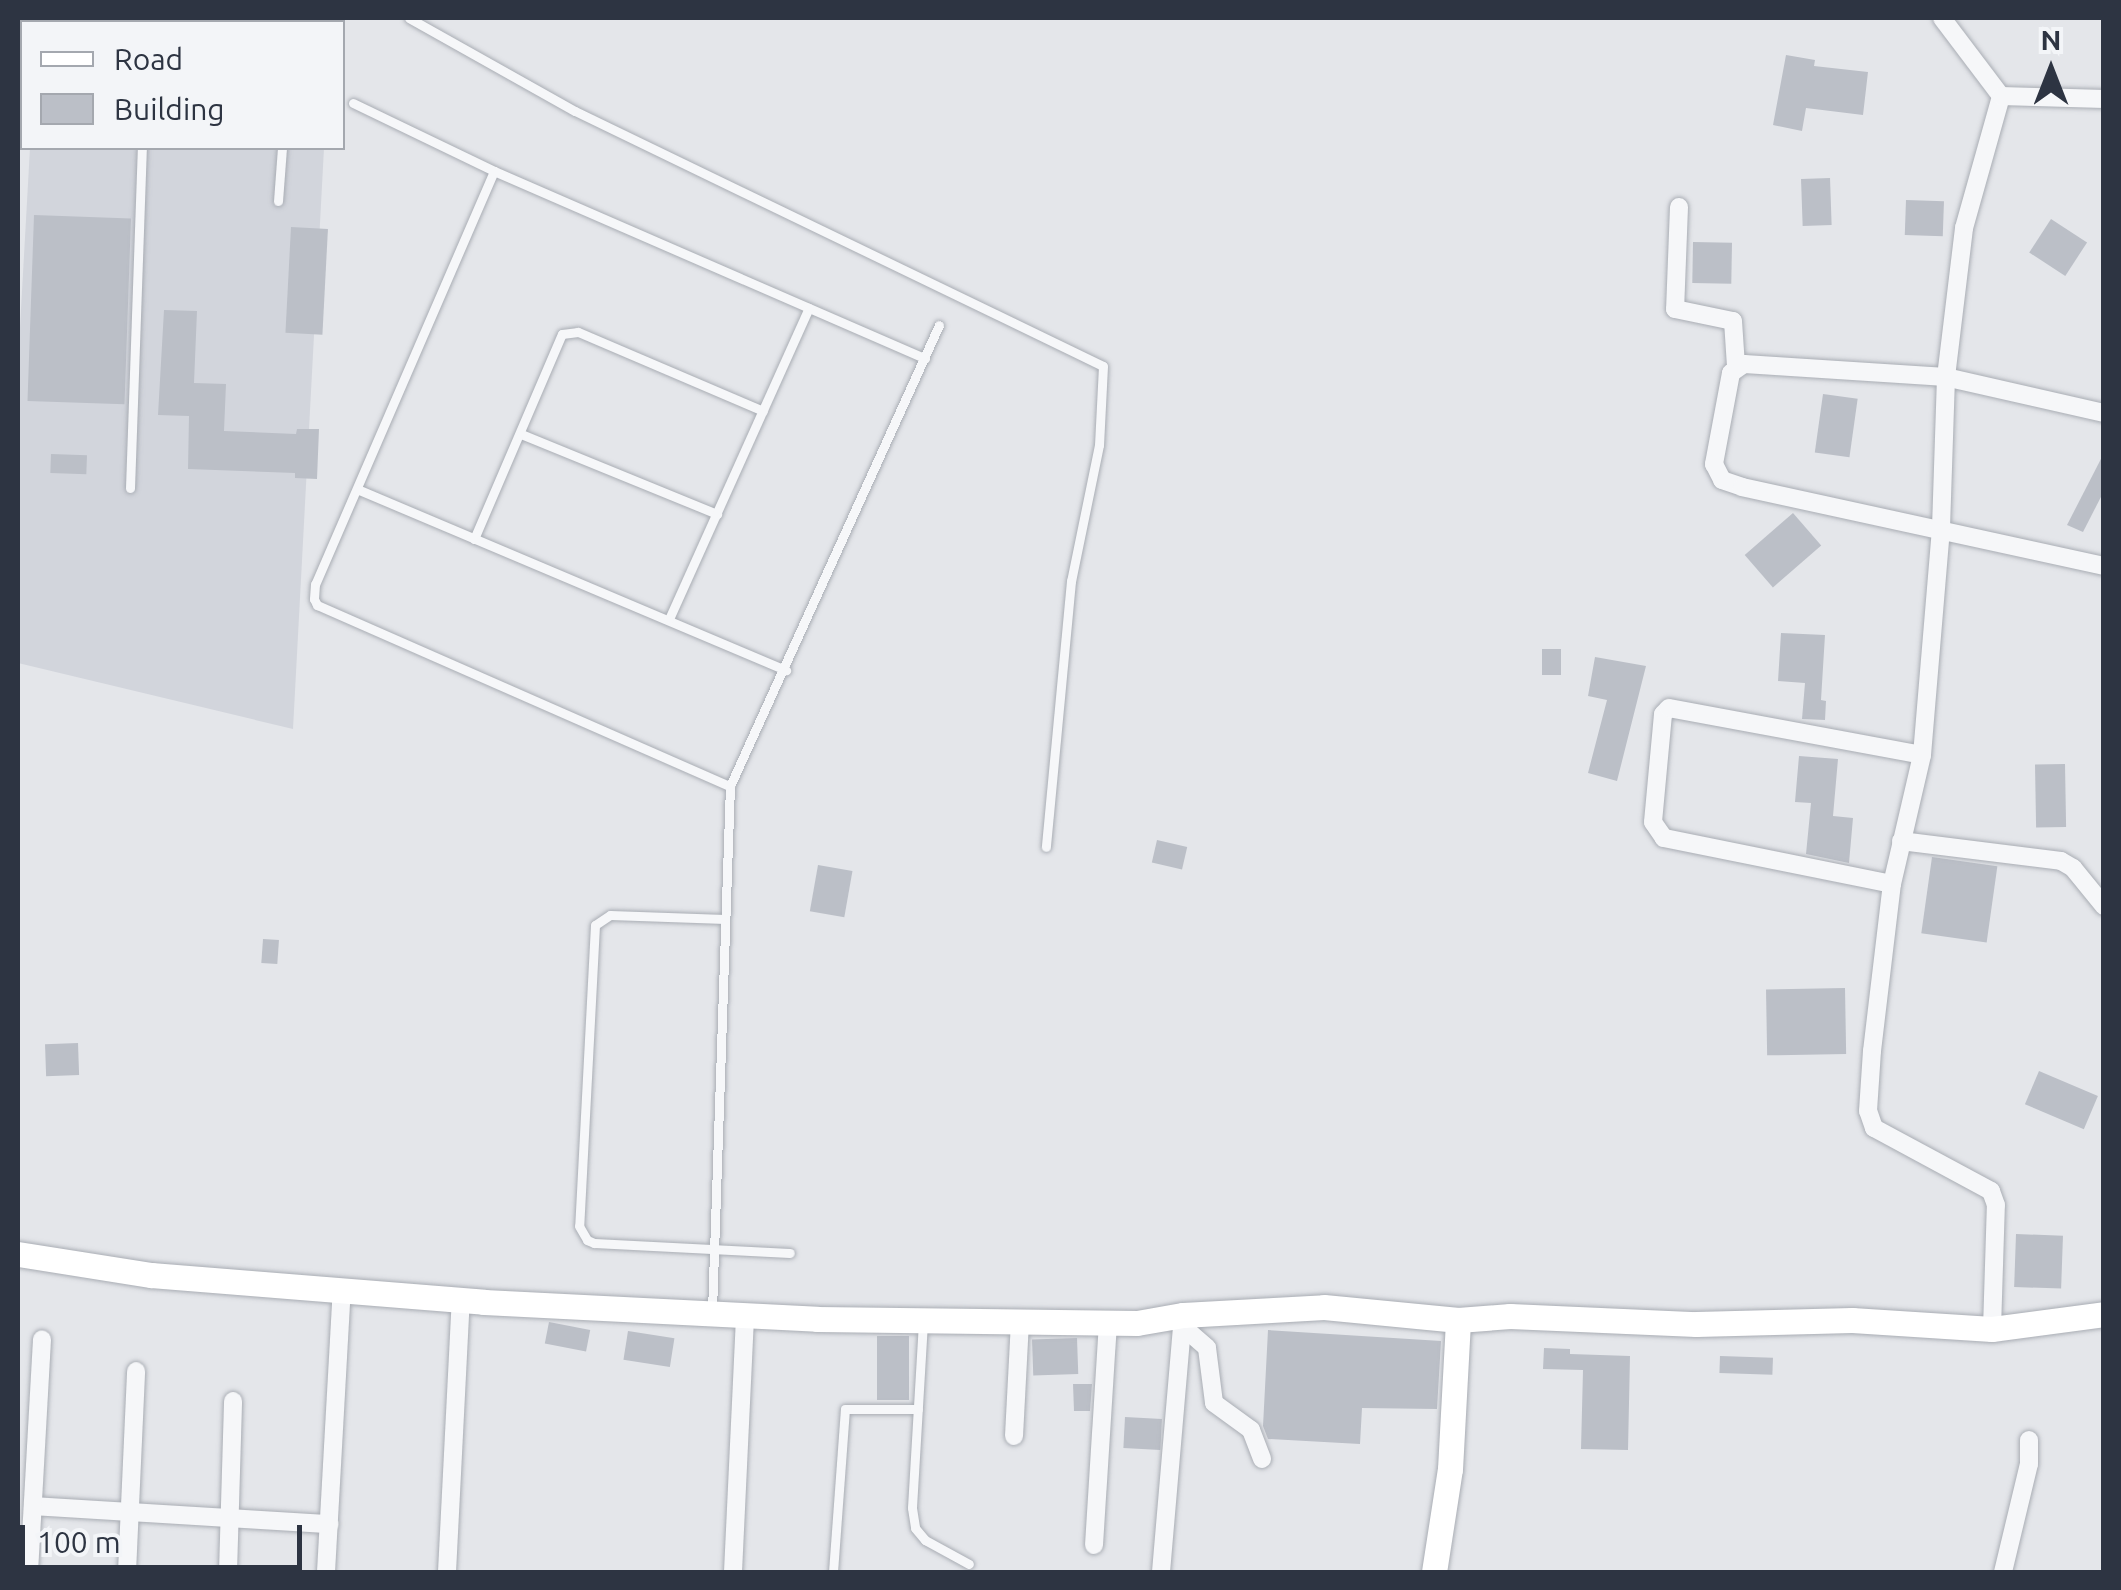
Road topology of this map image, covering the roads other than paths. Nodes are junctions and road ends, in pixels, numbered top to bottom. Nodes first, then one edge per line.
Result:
1 (409, 18) edge
2 (1942, 18) edge
3 (2001, 96) junction
4 (2104, 99) edge
5 (353, 103) dead end
6 (142, 150) edge
7 (282, 150) edge
8 (494, 171) junction
9 (278, 201) dead end
10 (1679, 207) dead end
11 (809, 308) junction
12 (939, 324) dead end
13 (925, 358) junction
14 (1736, 366) junction
15 (1946, 377) junction
16 (763, 412) junction
17 (2104, 413) edge
18 (521, 434) junction
19 (130, 488) dead end
20 (357, 489) junction
21 (717, 514) junction
22 (1941, 528) junction
23 (474, 539) junction
24 (2104, 566) edge
25 (670, 618) junction
26 (786, 670) junction
27 (1922, 755) junction
28 (730, 786) junction
29 (1902, 841) junction
30 (1046, 847) dead end
31 (1892, 884) junction
32 (2104, 906) edge
33 (725, 920) junction
34 (714, 1247) junction
35 (790, 1253) dead end
36 (18, 1254) edge
37 (342, 1290) junction
38 (461, 1300) junction
39 (712, 1313) junction
40 (2104, 1314) edge
41 (745, 1315) junction
42 (924, 1320) junction
43 (1183, 1320) junction
44 (1458, 1320) junction
45 (1020, 1321) junction
46 (1108, 1322) junction
47 (1992, 1329) junction
48 (42, 1340) dead end
49 (136, 1371) dead end
50 (233, 1401) dead end
51 (918, 1409) junction
52 (1014, 1436) dead end
53 (2029, 1440) dead end
54 (1262, 1459) dead end
55 (33, 1506) junction
56 (130, 1512) junction
57 (230, 1518) junction
58 (329, 1524) junction
59 (1094, 1545) dead end
60 (969, 1564) dead end
61 (29, 1572) edge
62 (127, 1572) edge
63 (228, 1572) edge
64 (326, 1572) edge
65 (447, 1572) edge
66 (733, 1572) edge
67 (832, 1572) edge
68 (1161, 1572) edge
69 (1434, 1572) edge
70 (2003, 1572) edge

1 - 30 lane
2 - 3 street
3 - 4 street
3 - 15 street
5 - 8 lane
6 - 19 lane
7 - 9 lane
8 - 11 lane
8 - 20 lane
10 - 14 street
11 - 13 lane
11 - 16 lane
12 - 13 lane
13 - 26 lane
14 - 15 street
14 - 22 street
15 - 17 street
15 - 22 street
16 - 18 lane
16 - 21 lane
18 - 21 lane
18 - 23 lane
20 - 23 lane
20 - 28 lane
21 - 25 lane
22 - 24 street
22 - 27 street
23 - 25 lane
25 - 26 lane
26 - 28 lane
27 - 29 street
27 - 31 street
28 - 33 lane
29 - 31 street
29 - 32 street
31 - 47 street
33 - 34 lane
33 - 34 lane
34 - 35 lane
34 - 39 lane
36 - 37 street
37 - 38 street
37 - 58 street
38 - 39 street
38 - 65 street
39 - 41 street
40 - 47 street
41 - 42 street
41 - 66 street
42 - 45 street
42 - 51 lane
43 - 44 street
43 - 46 street
43 - 54 street
43 - 68 street
44 - 47 street
44 - 69 street
45 - 46 street
45 - 52 street
46 - 59 street
48 - 55 street
49 - 56 street
50 - 57 street
51 - 60 lane
51 - 67 lane
53 - 70 street
55 - 56 street
55 - 61 street
56 - 57 street
56 - 62 street
57 - 58 street
57 - 63 street
58 - 64 street

